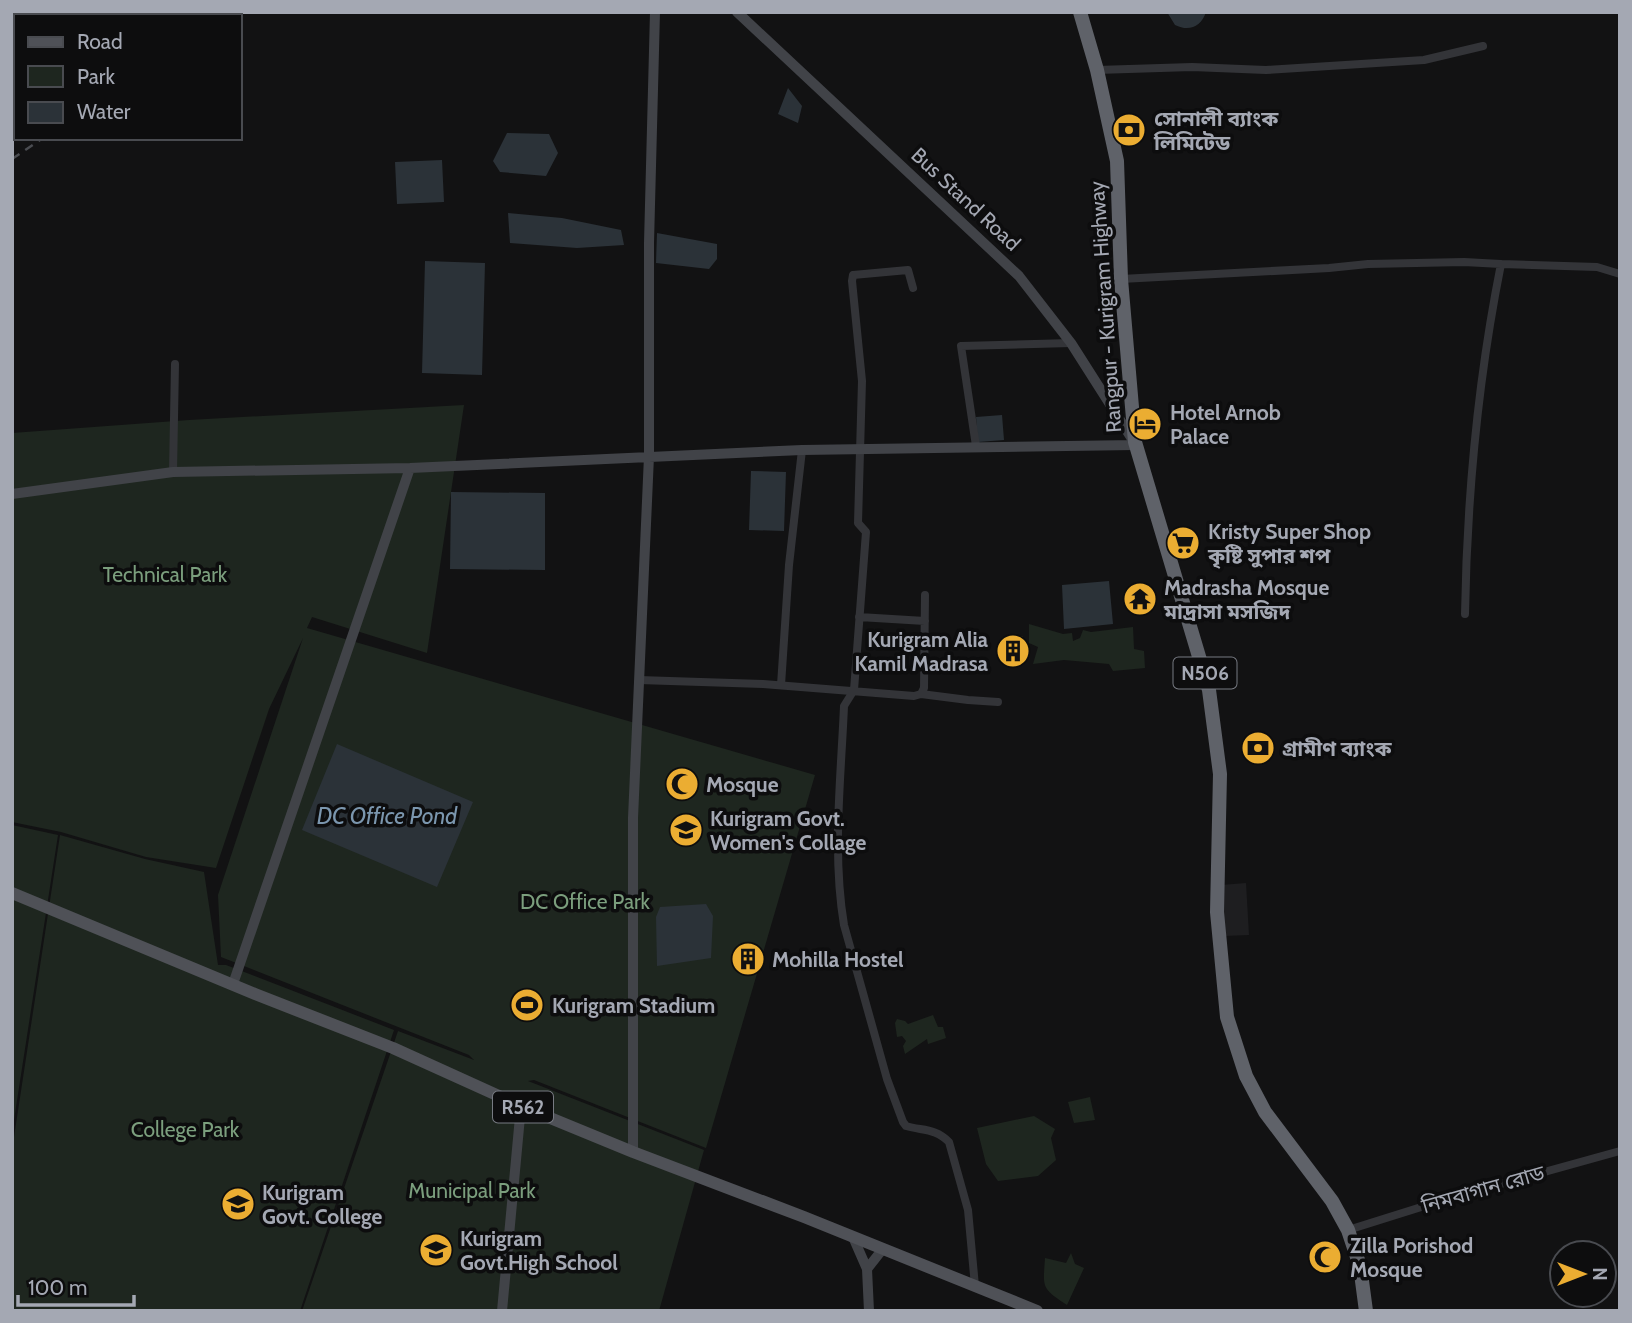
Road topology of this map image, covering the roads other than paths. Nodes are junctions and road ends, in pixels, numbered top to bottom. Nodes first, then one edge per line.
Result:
1 (655, 12) edge
2 (737, 12) edge
3 (1080, 12) edge
4 (1483, 46) dead end
5 (1097, 70) junction
6 (1501, 264) junction
7 (1620, 274) edge
8 (1121, 278) junction
9 (913, 288) dead end
10 (1071, 343) junction
11 (176, 364) dead end
12 (1135, 444) junction
13 (976, 446) junction
14 (802, 450) junction
15 (859, 450) junction
16 (649, 456) junction
17 (410, 468) junction
18 (173, 472) junction
19 (12, 494) edge
20 (925, 595) dead end
21 (1465, 614) dead end
22 (859, 617) junction
23 (925, 624) junction
24 (639, 680) junction
25 (781, 685) junction
26 (854, 690) junction
27 (921, 694) junction
28 (999, 702) dead end
29 (12, 893) edge
30 (233, 984) junction
31 (521, 1106) junction
32 (1620, 1151) edge
33 (633, 1152) junction
34 (1348, 1230) junction
35 (853, 1237) junction
36 (882, 1250) junction
37 (867, 1269) junction
38 (975, 1286) junction
39 (502, 1311) edge
40 (869, 1311) edge
41 (1037, 1311) edge
42 (1366, 1311) edge

1 - 16 street
2 - 10 street, Bus Stand Road
3 - 5 highway, Rangpur - Kurigram Highway / N506
4 - 5 street
5 - 8 highway, Rangpur - Kurigram Highway / N506
6 - 7 street
6 - 8 street
6 - 21 street
8 - 12 highway, Rangpur - Kurigram Highway / N506
9 - 15 street
10 - 12 street, Bus Stand Road
10 - 13 street
11 - 18 street
12 - 13 street
12 - 34 highway, Rangpur - Kurigram Highway / N506
13 - 15 street
14 - 15 street
14 - 16 street
14 - 25 street
15 - 22 street
16 - 17 street
16 - 24 street
17 - 18 street
17 - 30 street
18 - 19 street
20 - 23 street
22 - 23 street
22 - 26 street
23 - 27 street
24 - 25 street
24 - 33 street
25 - 26 street
26 - 27 street
26 - 38 street
27 - 28 street
29 - 30 main road, R562
30 - 31 main road, R562
31 - 33 main road, R562
31 - 39 street
32 - 34 street, নিমবাগান রোড
33 - 35 main road, R562
34 - 42 highway, Rangpur - Kurigram Highway / N506
35 - 36 main road, R562
35 - 37 street
36 - 37 street
36 - 38 main road, R562
37 - 40 street
38 - 41 main road, R562

